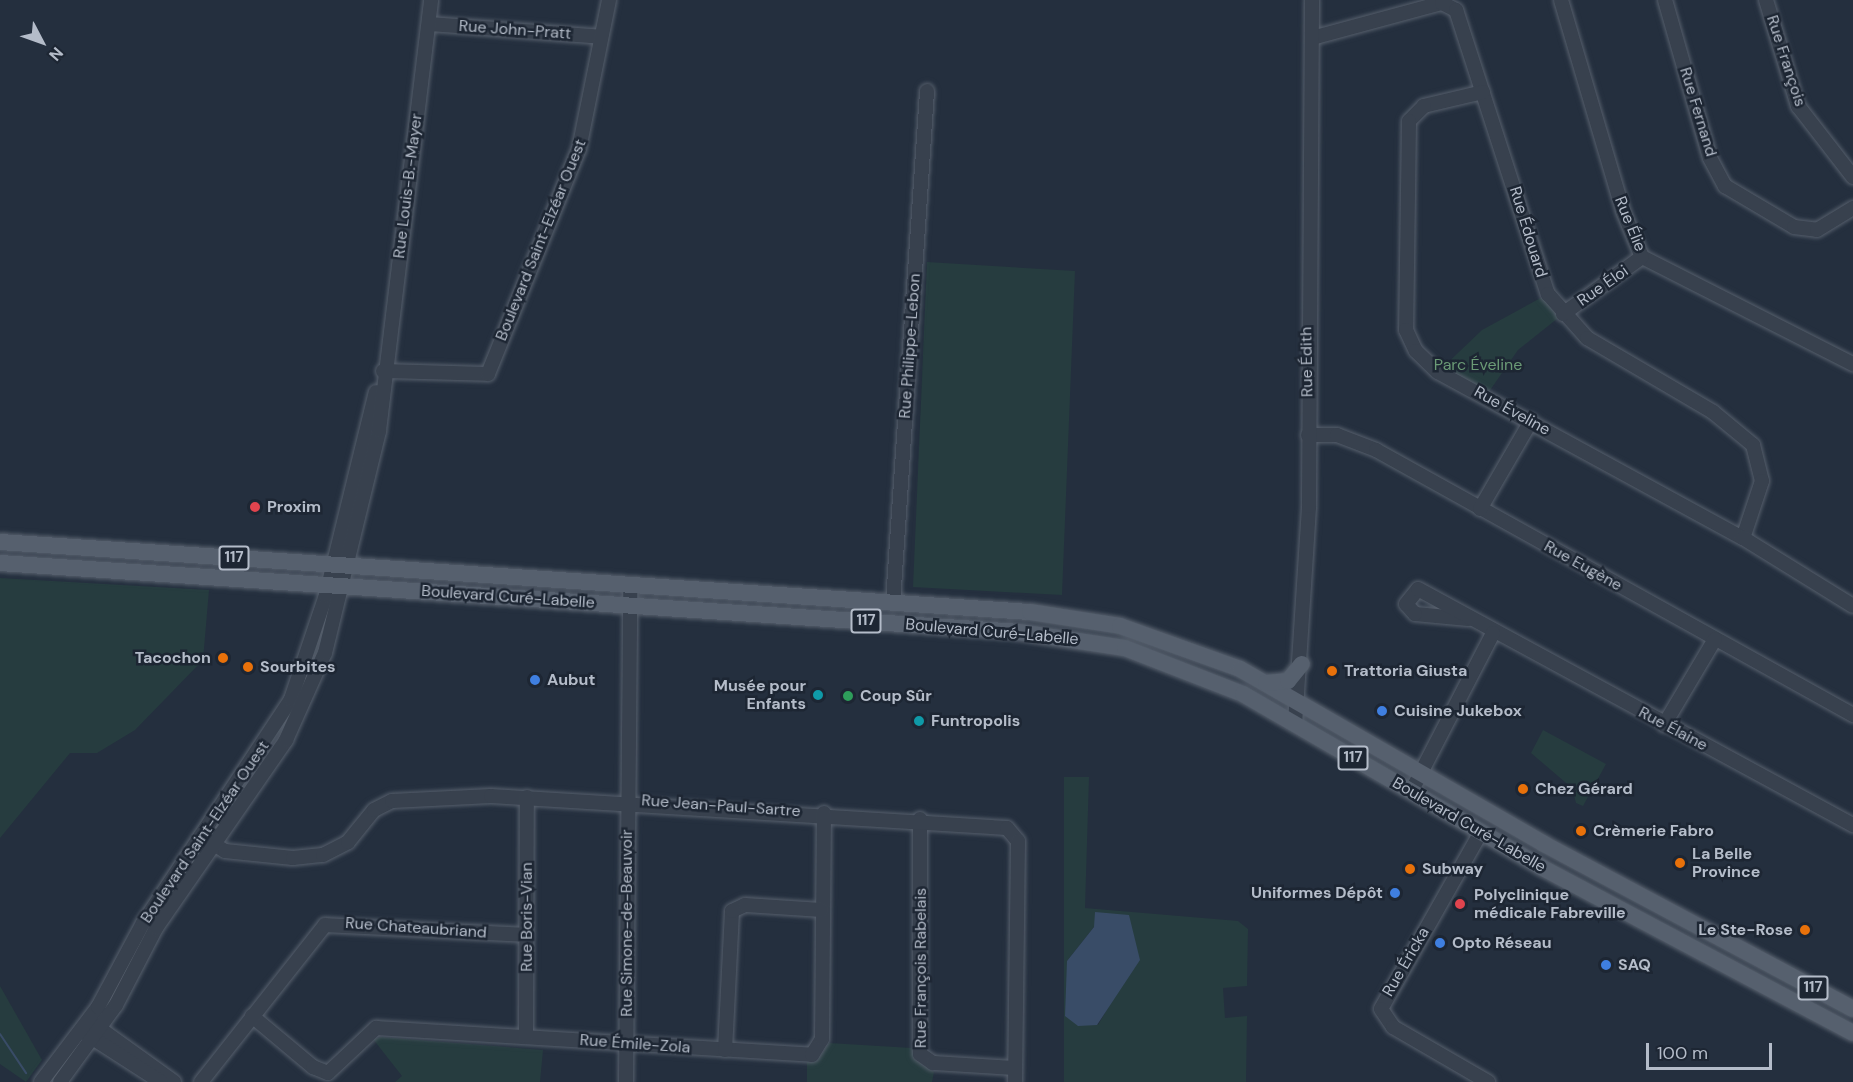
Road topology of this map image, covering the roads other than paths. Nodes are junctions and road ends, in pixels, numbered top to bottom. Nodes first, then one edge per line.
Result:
1 (431, 0) edge
2 (609, 0) edge
3 (1312, 0) edge
4 (1561, 0) edge
5 (1665, 0) edge
6 (1766, 0) edge
7 (430, 24) junction
8 (601, 37) junction
9 (1312, 38) junction
10 (927, 91) dead end
11 (1483, 92) junction
12 (1853, 177) edge
13 (1853, 208) edge
14 (1642, 257) junction
15 (1563, 314) junction
16 (1853, 364) edge
17 (383, 371) junction
18 (1531, 422) junction
19 (1308, 435) junction
20 (1480, 509) junction
21 (1743, 538) junction
22 (0, 542) edge
23 (0, 562) edge
24 (342, 565) junction
25 (630, 584) junction
26 (337, 586) junction
27 (893, 602) junction
28 (630, 605) junction
29 (1853, 606) edge
30 (1468, 619) dead end
31 (1493, 633) junction
32 (1714, 639) junction
33 (1302, 664) junction
34 (1265, 682) junction
35 (1299, 702) junction
36 (1853, 715) edge
37 (1295, 724) junction
38 (1664, 725) junction
39 (1421, 773) junction
40 (1411, 792) junction
41 (527, 797) junction
42 (628, 800) junction
43 (824, 813) junction
44 (920, 819) junction
45 (1853, 825) edge
46 (1481, 832) junction
47 (201, 836) junction
48 (213, 844) junction
49 (822, 910) junction
50 (527, 935) junction
51 (1853, 1009) edge
52 (252, 1016) junction
53 (90, 1030) junction
54 (1853, 1033) edge
55 (526, 1036) junction
56 (626, 1043) junction
57 (724, 1050) junction
58 (1015, 1075) edge
59 (41, 1082) edge
60 (60, 1082) edge
61 (160, 1082) edge
62 (174, 1082) edge
63 (201, 1082) edge
64 (626, 1082) edge
65 (1488, 1082) edge

1 - 7 street, Rue Louis-B.-Mayer
2 - 8 street, Boulevard Saint-Elzéar Ouest
3 - 9 street, Rue Édith
4 - 14 street, Rue Élie
5 - 13 street, Rue Fernand
6 - 12 street, Rue François
7 - 8 street, Rue John-Pratt
7 - 17 street, Rue Louis-B.-Mayer
8 - 17 street, Boulevard Saint-Elzéar Ouest
9 - 11 street, Rue Édouard
9 - 19 street, Rue Édith
10 - 27 street, Rue Philippe-Lebon
11 - 15 street, Rue Édouard
11 - 18 street, Rue Éveline
14 - 15 street, Rue Éloi
14 - 16 street, Rue Élie
15 - 21 street, Rue Édouard
17 - 24 street, Rue Louis-B.-Mayer
18 - 20 street
18 - 21 street, Rue Éveline
19 - 20 street, Rue Eugène
19 - 33 street, Rue Édith
20 - 32 street, Rue Eugène
21 - 29 street, Rue Éveline
22 - 24 main road, Boulevard Curé-Labelle / 117
23 - 26 main road, Boulevard Curé-Labelle / 117
24 - 25 main road, Boulevard Curé-Labelle / 117
24 - 26 street, Boulevard Saint-Elzéar Ouest
25 - 27 main road, Boulevard Curé-Labelle / 117
25 - 28 street, Rue Simone-de-Beauvoir
26 - 28 main road, Boulevard Curé-Labelle / 117
26 - 47 street, Boulevard Saint-Elzéar Ouest
26 - 48 street, Boulevard Saint-Elzéar Ouest
27 - 34 main road, Boulevard Curé-Labelle / 117
28 - 37 main road, Boulevard Curé-Labelle / 117
28 - 42 street, Rue Simone-de-Beauvoir
30 - 31 street, Rue Élaine
31 - 38 street, Rue Élaine
31 - 39 street
32 - 36 street, Rue Eugène
32 - 38 street
33 - 34 main road
33 - 35 street, Rue Édith
34 - 35 main road, Boulevard Curé-Labelle / 117
35 - 37 street, Rue Édith
35 - 39 main road, Boulevard Curé-Labelle / 117
37 - 40 main road, Boulevard Curé-Labelle / 117
38 - 45 street, Rue Élaine
39 - 40 street
39 - 51 main road, Boulevard Curé-Labelle / 117
40 - 46 main road, Boulevard Curé-Labelle / 117
41 - 42 street, Rue Jean-Paul-Sartre
41 - 48 street, Rue Jean-Paul-Sartre
41 - 50 street, Rue Boris-Vian
42 - 43 street, Rue Jean-Paul-Sartre
42 - 56 street, Rue Simone-de-Beauvoir
43 - 44 street, Rue Jean-Paul-Sartre
43 - 49 street, Rue Émile-Zola
44 - 58 street, Rue François Rabelais
44 - 58 street, Rue Jean-Paul-Sartre
46 - 54 main road, Boulevard Curé-Labelle / 117
46 - 65 street, Rue Éricka
47 - 48 street, Rue Jean-Paul-Sartre
47 - 53 street, Boulevard Saint-Elzéar Ouest
48 - 53 street, Boulevard Saint-Elzéar Ouest
49 - 57 street
49 - 57 street, Rue Émile-Zola
50 - 52 street, Rue Chateaubriand
50 - 55 street, Rue Boris-Vian
52 - 55 street, Rue Émile-Zola
52 - 63 street, Rue Chateaubriand
53 - 59 street, Boulevard Saint-Elzéar Ouest
53 - 60 street, Boulevard Saint-Elzéar Ouest
53 - 61 street
53 - 62 street
55 - 56 street, Rue Émile-Zola
56 - 57 street, Rue Émile-Zola
56 - 64 street, Rue Simone-de-Beauvoir

